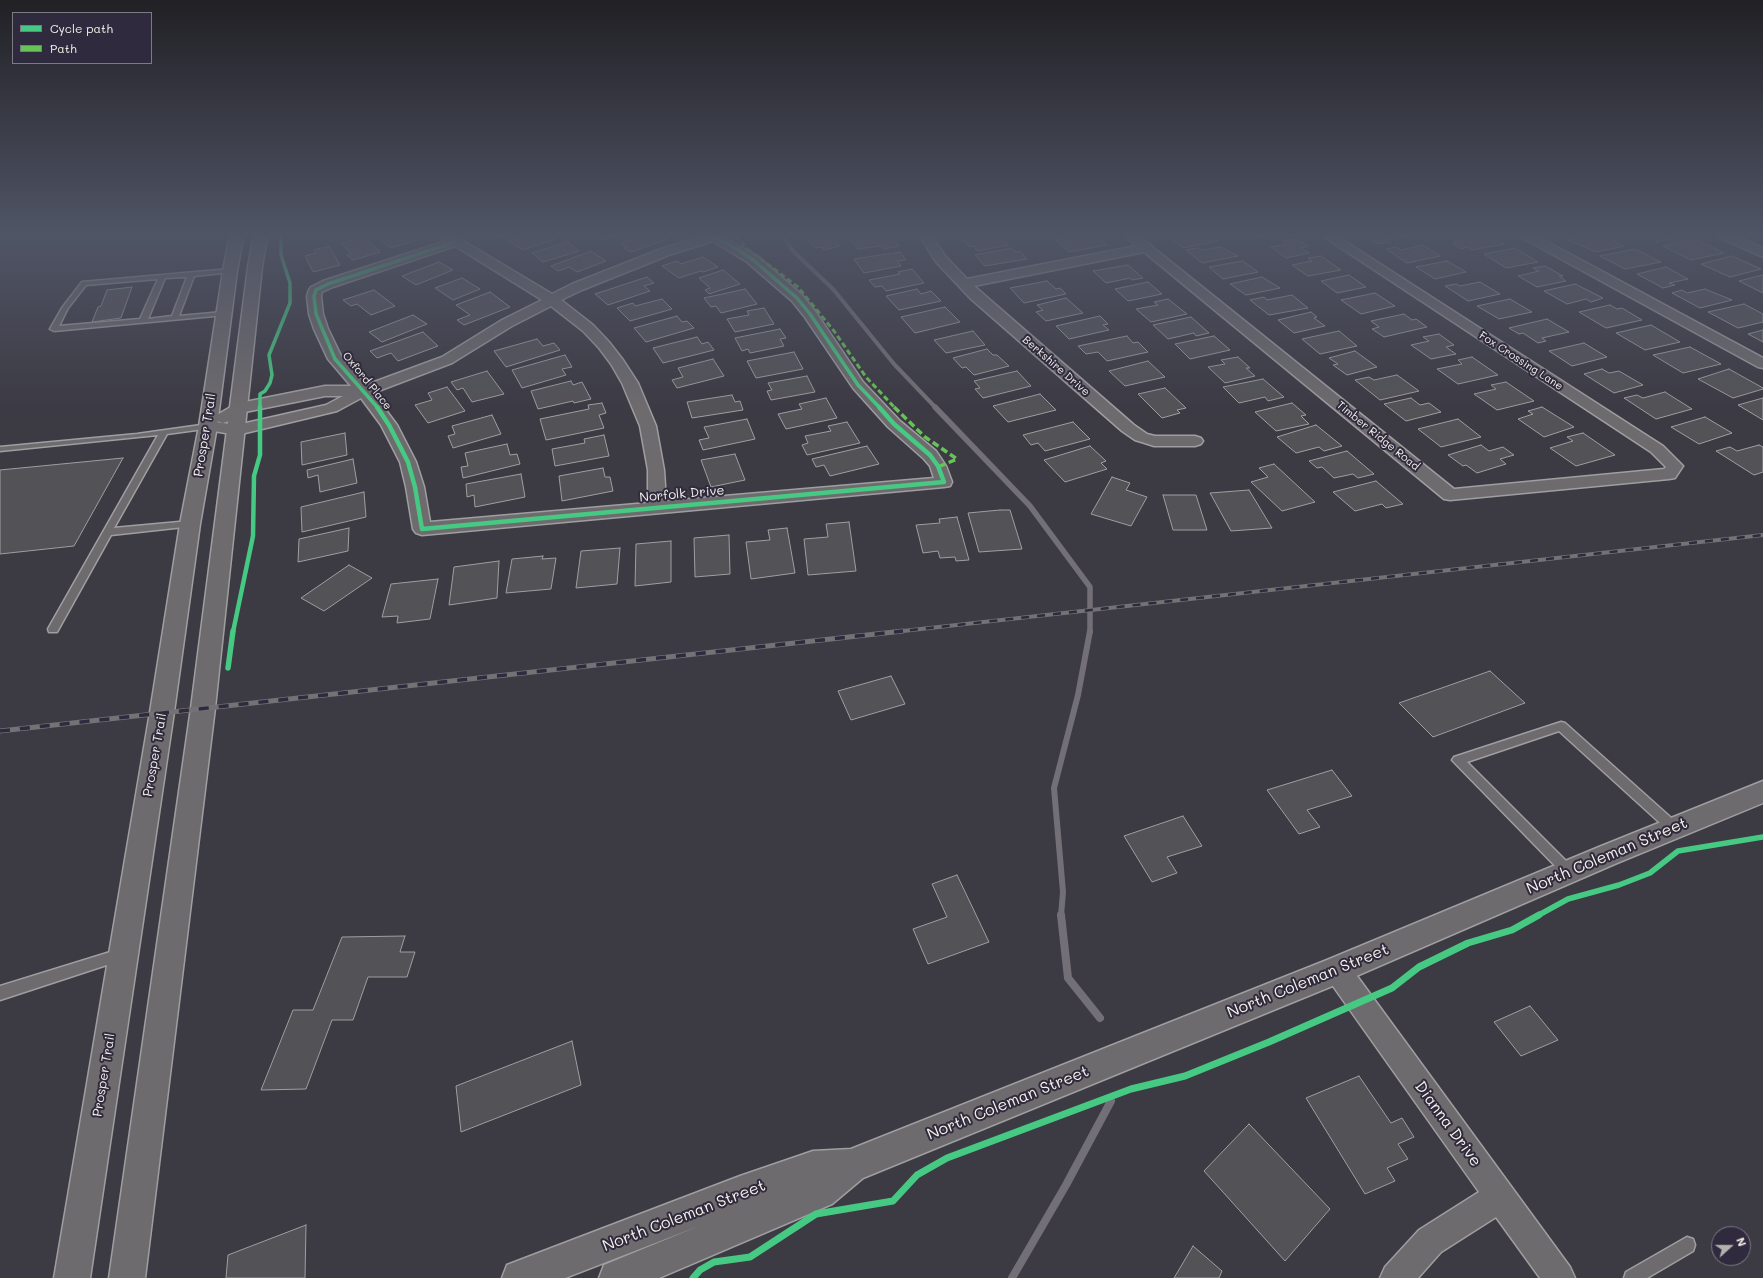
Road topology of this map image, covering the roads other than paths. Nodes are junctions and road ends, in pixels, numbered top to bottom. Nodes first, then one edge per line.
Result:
1 (77, 293) edge
2 (156, 293) edge
3 (184, 293) edge
4 (226, 293) edge
5 (252, 293) edge
6 (315, 293) edge
7 (540, 293) edge
8 (567, 293) edge
9 (791, 293) edge
10 (973, 293) edge
11 (1201, 293) edge
12 (1416, 293) edge
13 (1632, 293) edge
14 (552, 300) junction
15 (223, 314) junction
16 (175, 318) junction
17 (143, 321) junction
18 (1763, 364) edge
19 (363, 391) junction
20 (239, 419) junction
21 (208, 426) junction
22 (164, 432) junction
23 (1195, 442) dead end
24 (0, 449) edge
25 (1675, 466) joint
26 (658, 507) junction
27 (190, 524) junction
28 (422, 529) joint
29 (108, 532) junction
30 (53, 629) dead end
31 (1763, 792) edge
32 (1674, 828) junction
33 (1569, 872) junction
34 (123, 955) junction
35 (1337, 970) junction
36 (0, 993) edge
37 (851, 1166) junction
38 (1500, 1197) junction
39 (1687, 1245) dead end
40 (72, 1278) edge
41 (127, 1278) edge
42 (520, 1278) edge
43 (617, 1278) edge
44 (1396, 1278) edge
45 (1559, 1278) edge
46 (1632, 1278) edge

1 - 17 lane
2 - 17 lane
3 - 16 lane
4 - 15 main road, Prosper Trail
5 - 20 main road
6 - 19 street, Oxford Place
7 - 14 street
8 - 14 street
9 - 26 street, Norfolk Drive
10 - 23 street, Berkshire Drive
11 - 25 street, Timber Ridge Road
12 - 25 street, Fox Crossing Lane
13 - 18 street
14 - 19 street
14 - 26 street
15 - 16 lane
15 - 21 main road, Prosper Trail
16 - 17 lane
19 - 20 street
19 - 20 street
19 - 28 street, Oxford Place
20 - 21 street
20 - 21 street
20 - 41 main road
21 - 22 lane
21 - 27 main road, Prosper Trail
22 - 24 lane
22 - 29 lane
26 - 28 street, Norfolk Drive
27 - 29 lane
27 - 34 main road, Prosper Trail
29 - 30 lane
31 - 32 main road, North Coleman Street
32 - 33 main road, North Coleman Street
32 - 33 lane
33 - 35 main road, North Coleman Street
34 - 36 lane
34 - 40 main road, Prosper Trail
35 - 37 main road, North Coleman Street
35 - 38 street, Dianna Drive
37 - 42 main road, North Coleman Street
37 - 43 main road, North Coleman Street
38 - 44 street
38 - 45 street, Dianna Drive
39 - 46 lane

